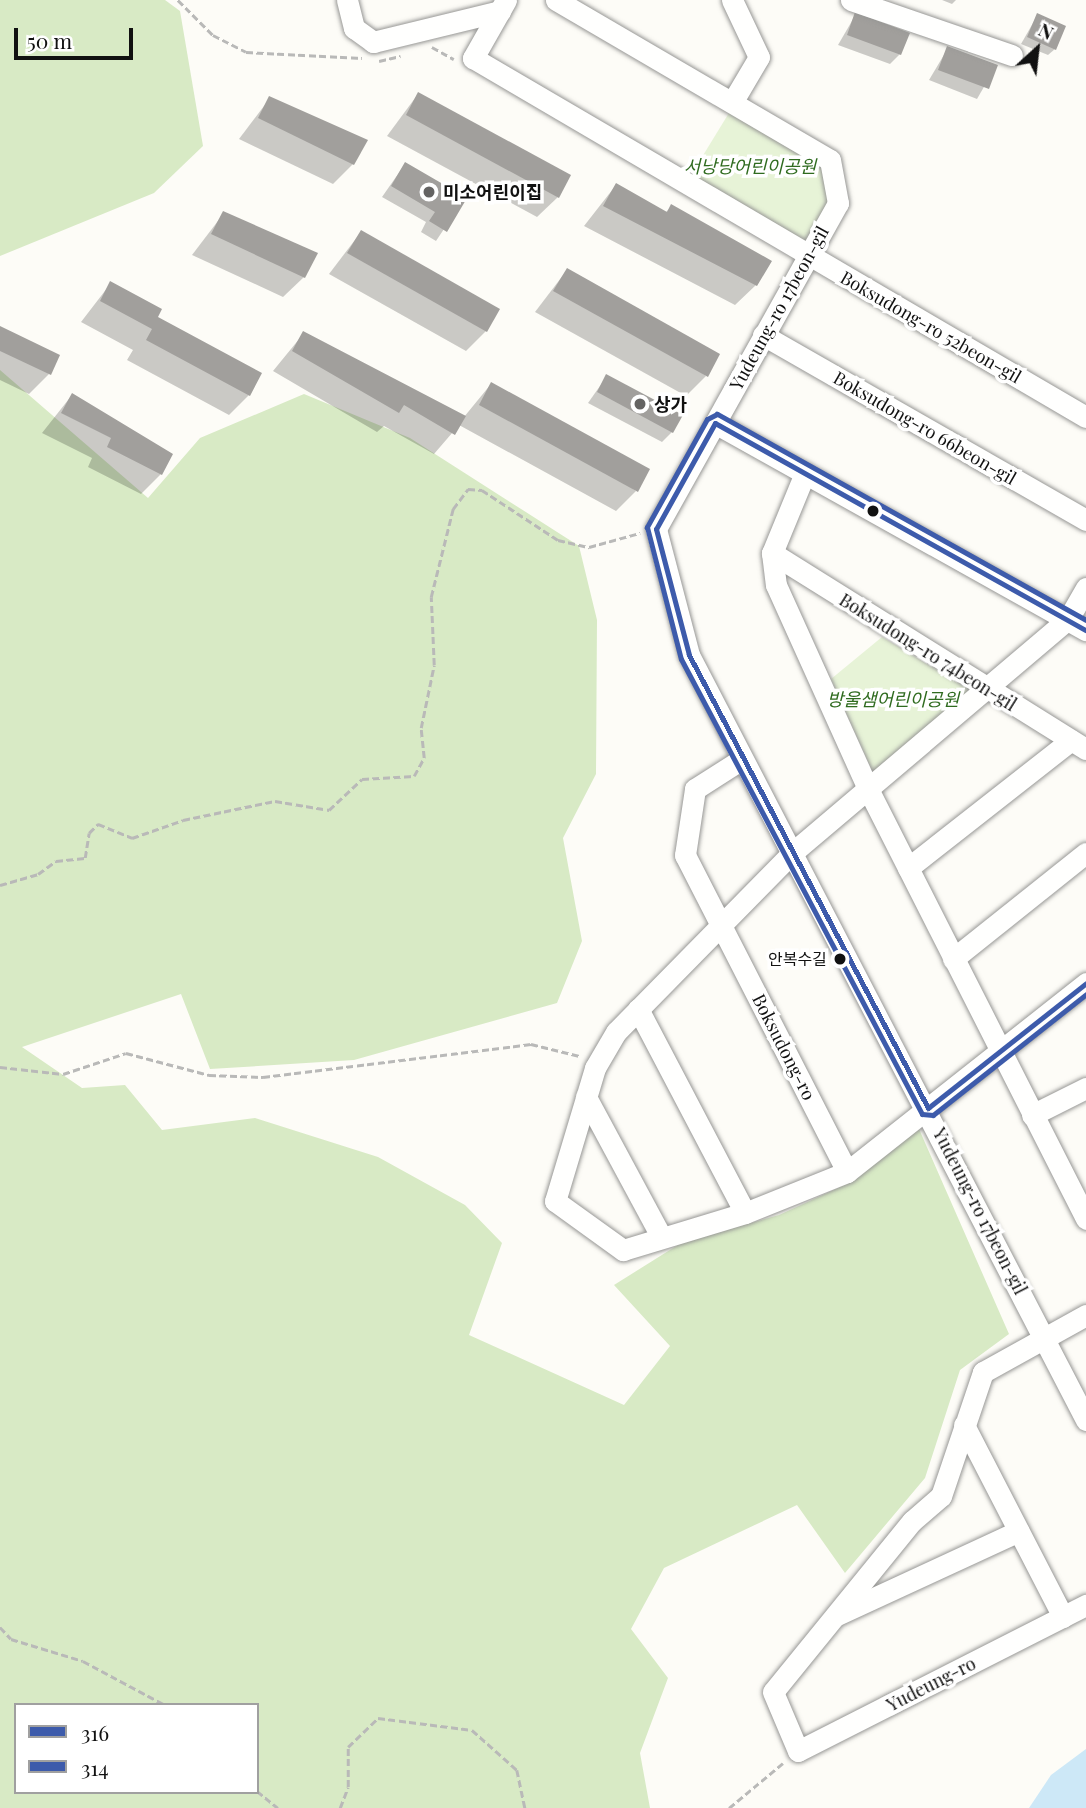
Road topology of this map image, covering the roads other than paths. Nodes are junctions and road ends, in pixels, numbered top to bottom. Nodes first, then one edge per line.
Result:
1 (347, 0) edge
2 (556, 0) edge
3 (732, 0) edge
4 (851, 0) edge
5 (503, 5) edge
6 (1012, 55) dead end
7 (733, 101) junction
8 (809, 256) junction
9 (763, 335) junction
10 (1086, 417) edge
11 (715, 423) junction
12 (805, 473) junction
13 (1086, 520) edge
14 (772, 552) junction
15 (1086, 587) edge
16 (1077, 625) edge
17 (985, 690) junction
18 (1079, 745) edge
19 (742, 759) junction
20 (869, 789) junction
21 (1086, 853) edge
22 (790, 855) junction
23 (908, 868) junction
24 (722, 923) junction
25 (953, 959) junction
26 (1086, 983) edge
27 (638, 1009) junction
28 (999, 1052) junction
29 (1086, 1088) edge
30 (586, 1097) junction
31 (928, 1108) junction
32 (1032, 1115) junction
33 (847, 1172) junction
34 (1084, 1211) edge
35 (744, 1213) junction
36 (661, 1236) junction
37 (1086, 1315) edge
38 (1044, 1337) junction
39 (1086, 1420) edge
40 (964, 1425) junction
41 (1019, 1531) junction
42 (1086, 1605) edge
43 (1063, 1617) junction
44 (830, 1618) junction

1 - 5 street
2 - 7 street, Yudeung-ro 17beon-gil
3 - 7 street
4 - 6 street
5 - 8 street, Boksudong-ro 52beon-gil
7 - 8 street, Yudeung-ro 17beon-gil
8 - 9 street, Yudeung-ro 17beon-gil
8 - 10 street, Boksudong-ro 52beon-gil
9 - 11 street, Yudeung-ro 17beon-gil
9 - 13 street, Boksudong-ro 66beon-gil
11 - 12 street
11 - 19 street, Yudeung-ro 17beon-gil
12 - 14 street
12 - 16 street
14 - 17 street, Boksudong-ro 74beon-gil
14 - 20 street
15 - 16 street
16 - 17 street
17 - 18 street, Boksudong-ro 74beon-gil
17 - 20 street
18 - 23 street
19 - 22 street, Yudeung-ro 17beon-gil
19 - 24 street, Boksudong-ro
20 - 22 street
20 - 23 street
21 - 25 street
22 - 24 street
22 - 31 street, Yudeung-ro 17beon-gil
23 - 25 street
24 - 27 street
24 - 33 street, Boksudong-ro
25 - 28 street
26 - 28 street
27 - 30 street
27 - 35 street
28 - 31 street
28 - 32 street
29 - 32 street
30 - 36 street
30 - 36 street
31 - 33 street
31 - 38 street, Yudeung-ro 17beon-gil
32 - 34 street
33 - 35 street
35 - 36 street
37 - 38 street
38 - 39 street, Yudeung-ro 17beon-gil
38 - 40 street
40 - 41 street
40 - 44 street
41 - 43 street
41 - 44 street
42 - 43 street, Yudeung-ro
43 - 44 street, Yudeung-ro

